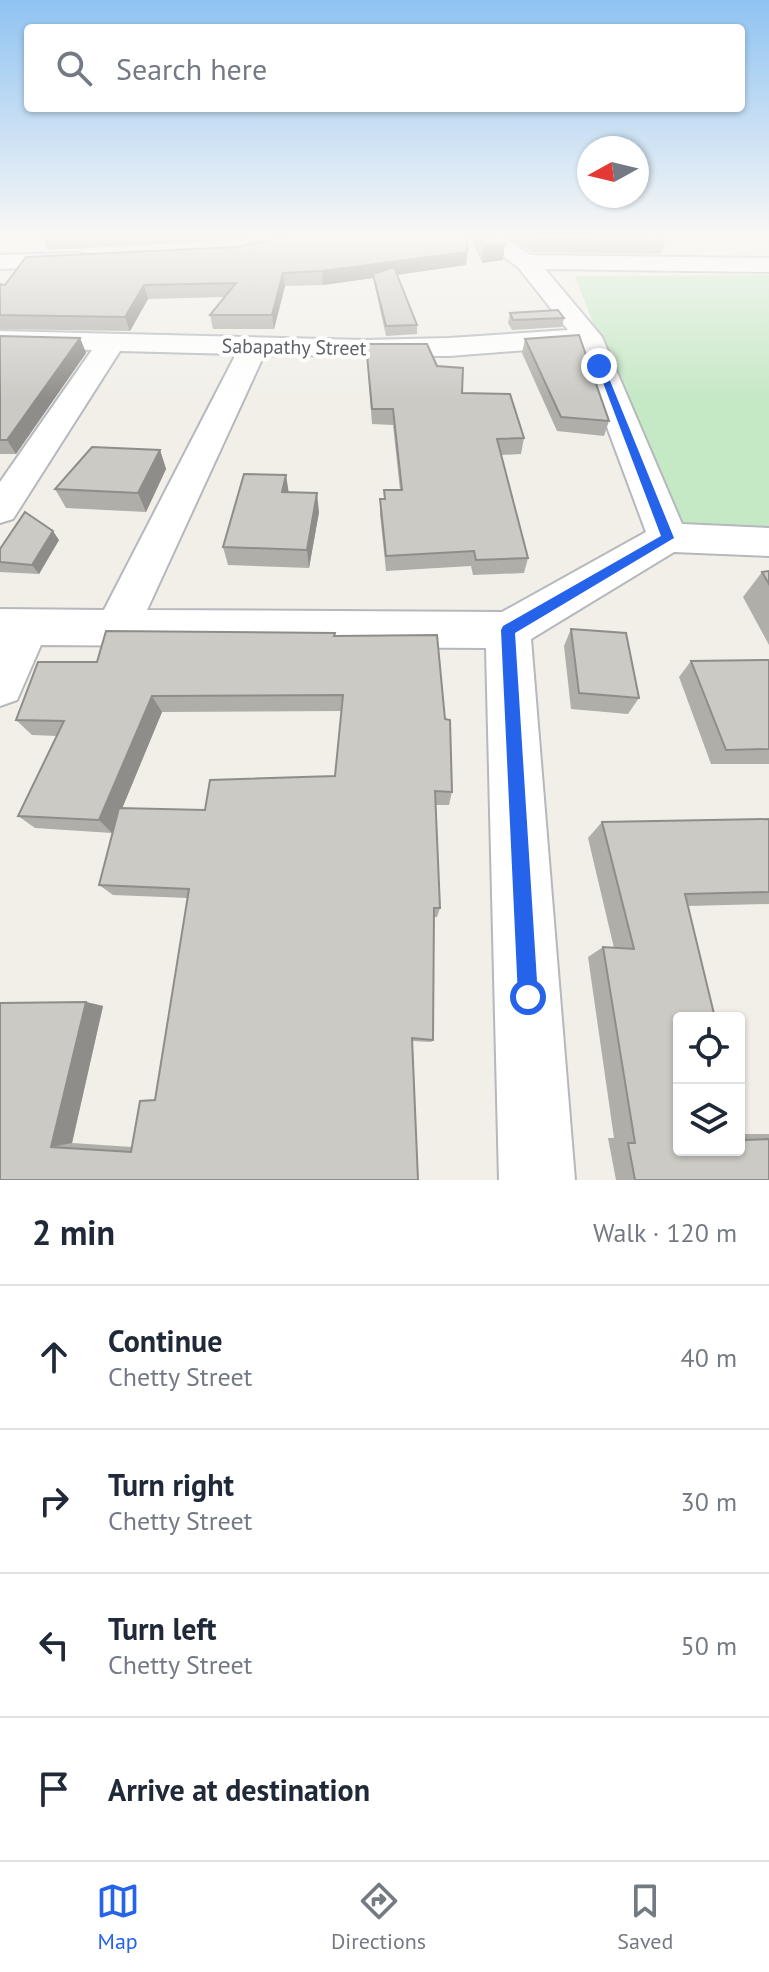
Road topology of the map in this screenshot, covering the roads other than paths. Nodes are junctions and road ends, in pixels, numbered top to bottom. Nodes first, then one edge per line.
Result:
1 (549, 290) edge
2 (588, 337) junction
3 (0, 339) edge
4 (111, 343) junction
5 (253, 348) junction
6 (0, 510) edge
7 (668, 538) junction
8 (769, 542) edge
9 (14, 627) edge
10 (117, 628) junction
11 (508, 630) junction
12 (0, 685) edge
13 (537, 1180) edge

1 - 2 street
2 - 5 street, Sabapathy Street
2 - 7 street
3 - 4 street, Sabapathy Street
4 - 5 street, Sabapathy Street
4 - 6 street
5 - 10 street
7 - 8 street
7 - 11 street
9 - 10 street
9 - 12 street
10 - 11 street
11 - 13 street

